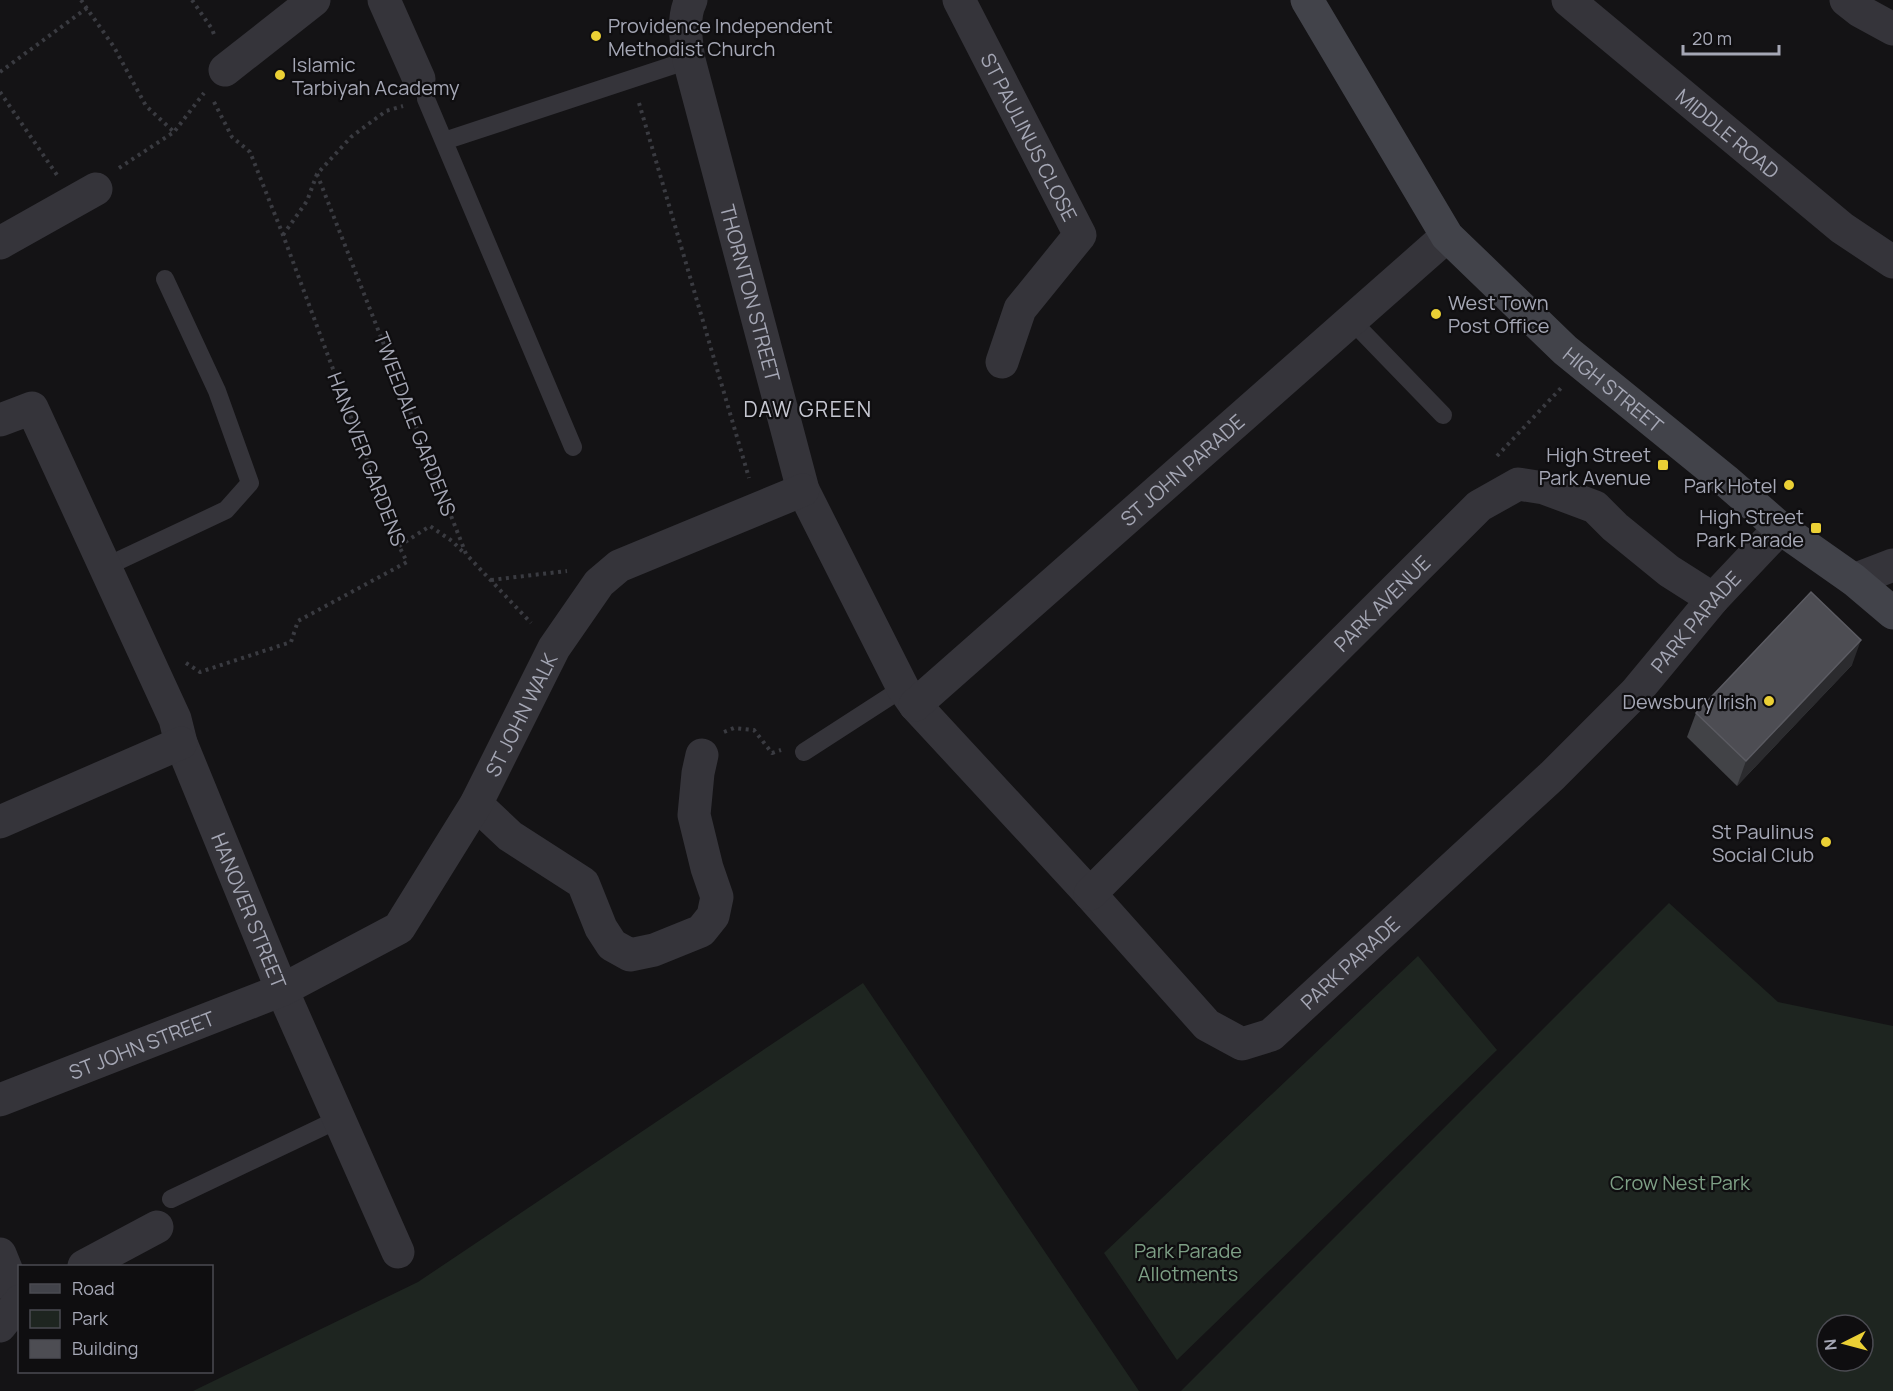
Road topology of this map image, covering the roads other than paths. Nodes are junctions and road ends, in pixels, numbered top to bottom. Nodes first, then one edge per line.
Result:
1 (314, 0) edge
2 (384, 0) edge
3 (692, 0) edge
4 (959, 0) edge
5 (1307, 0) edge
6 (1568, 0) edge
7 (1846, 0) edge
8 (1893, 29) edge
9 (689, 60) junction
10 (216, 79) road end
11 (422, 89) joint
12 (444, 141) junction
13 (96, 186) road end
14 (1447, 236) junction
15 (1, 240) edge
16 (1893, 262) edge
17 (165, 279) dead end
18 (1351, 320) junction
19 (1002, 362) dead end
20 (1443, 415) dead end
21 (0, 420) edge
22 (573, 447) dead end
23 (803, 490) junction
24 (1780, 528) junction
25 (1893, 565) edge
26 (105, 567) junction
27 (1854, 580) junction
28 (1713, 599) junction
29 (1893, 613) edge
30 (909, 696) junction
31 (181, 743) junction
32 (804, 752) road end
33 (702, 755) road end
34 (476, 804) junction
35 (0, 822) edge
36 (1090, 894) junction
37 (282, 990) junction
38 (0, 1100) edge
39 (339, 1119) junction
40 (164, 1213) joint
41 (398, 1252) dead end
42 (0, 1254) edge
43 (86, 1265) edge
44 (18, 1299) edge
45 (18, 1302) edge
46 (0, 1326) edge

1 - 10 street
2 - 11 street
3 - 9 street, THORNTON STREET
4 - 19 street, ST PAULINUS CLOSE
5 - 14 street, HIGH STREET
6 - 16 street, MIDDLE ROAD
7 - 8 street
9 - 12 lane
9 - 23 street, THORNTON STREET
11 - 12 lane
12 - 22 lane
13 - 15 street
14 - 18 street, ST JOHN PARADE
14 - 24 street, HIGH STREET
17 - 26 lane
18 - 20 lane
18 - 30 street, ST JOHN PARADE
21 - 26 street, HANOVER STREET
23 - 30 street, THORNTON STREET
23 - 34 street, ST JOHN WALK
24 - 27 street, HIGH STREET
24 - 28 street, PARK PARADE
25 - 27 street
26 - 31 street, HANOVER STREET
27 - 29 street, HIGH STREET
28 - 36 street, PARK AVENUE
28 - 36 street, PARK PARADE
30 - 32 lane
30 - 36 street, PARK PARADE
31 - 35 street
31 - 37 street, HANOVER STREET
33 - 34 street
34 - 37 street, ST JOHN WALK
37 - 38 street, ST JOHN STREET
37 - 39 street, HANOVER STREET
39 - 40 lane
39 - 41 street, HANOVER STREET
40 - 43 street
42 - 44 street
45 - 46 street

